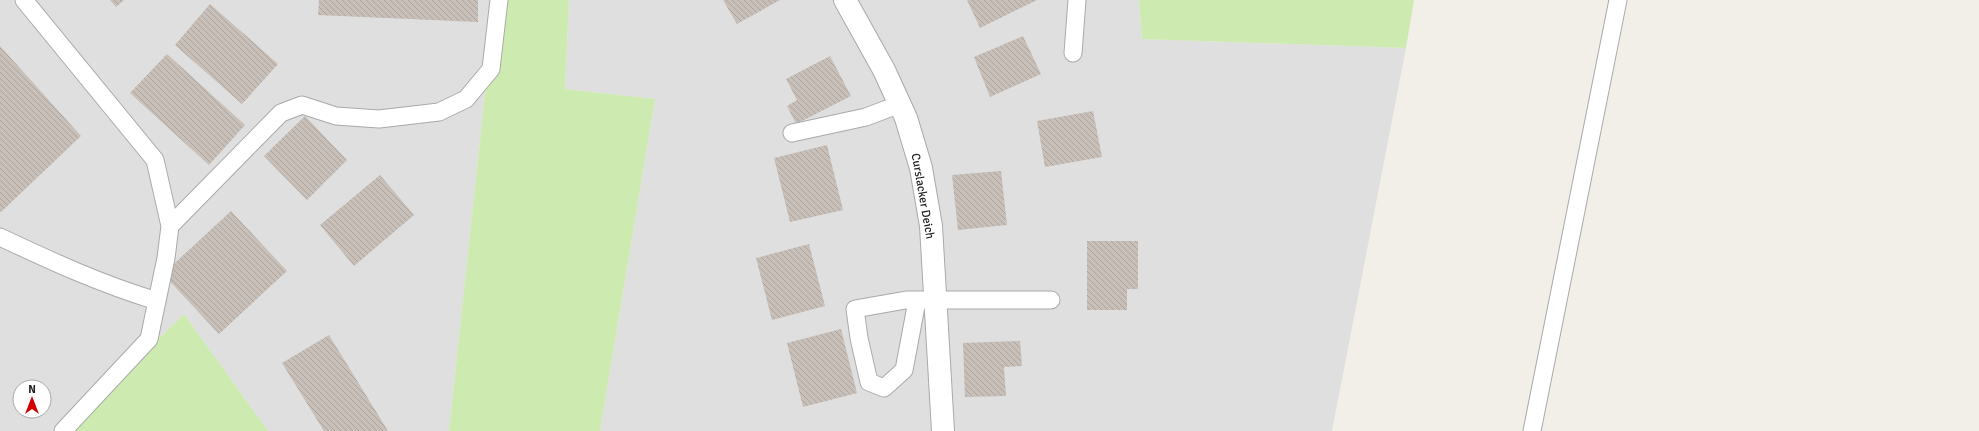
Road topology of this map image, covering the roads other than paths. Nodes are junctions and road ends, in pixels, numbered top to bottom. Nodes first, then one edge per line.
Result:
1 (24, 0) edge
2 (499, 0) edge
3 (845, 0) edge
4 (1077, 0) edge
5 (1618, 0) edge
6 (1073, 53) dead end
7 (900, 104) junction
8 (792, 133) dead end
9 (170, 226) junction
10 (0, 236) edge
11 (1051, 300) dead end
12 (157, 301) junction
13 (926, 301) junction
14 (63, 431) edge
15 (943, 431) edge
16 (1532, 431) edge

1 - 9 lane
2 - 9 lane
3 - 7 street, Curslacker Deich
4 - 6 lane
5 - 16 lane
7 - 8 lane
7 - 13 street, Curslacker Deich
9 - 12 lane
10 - 12 lane
11 - 13 lane
12 - 14 lane
13 - 13 lane
13 - 15 street, Curslacker Deich

